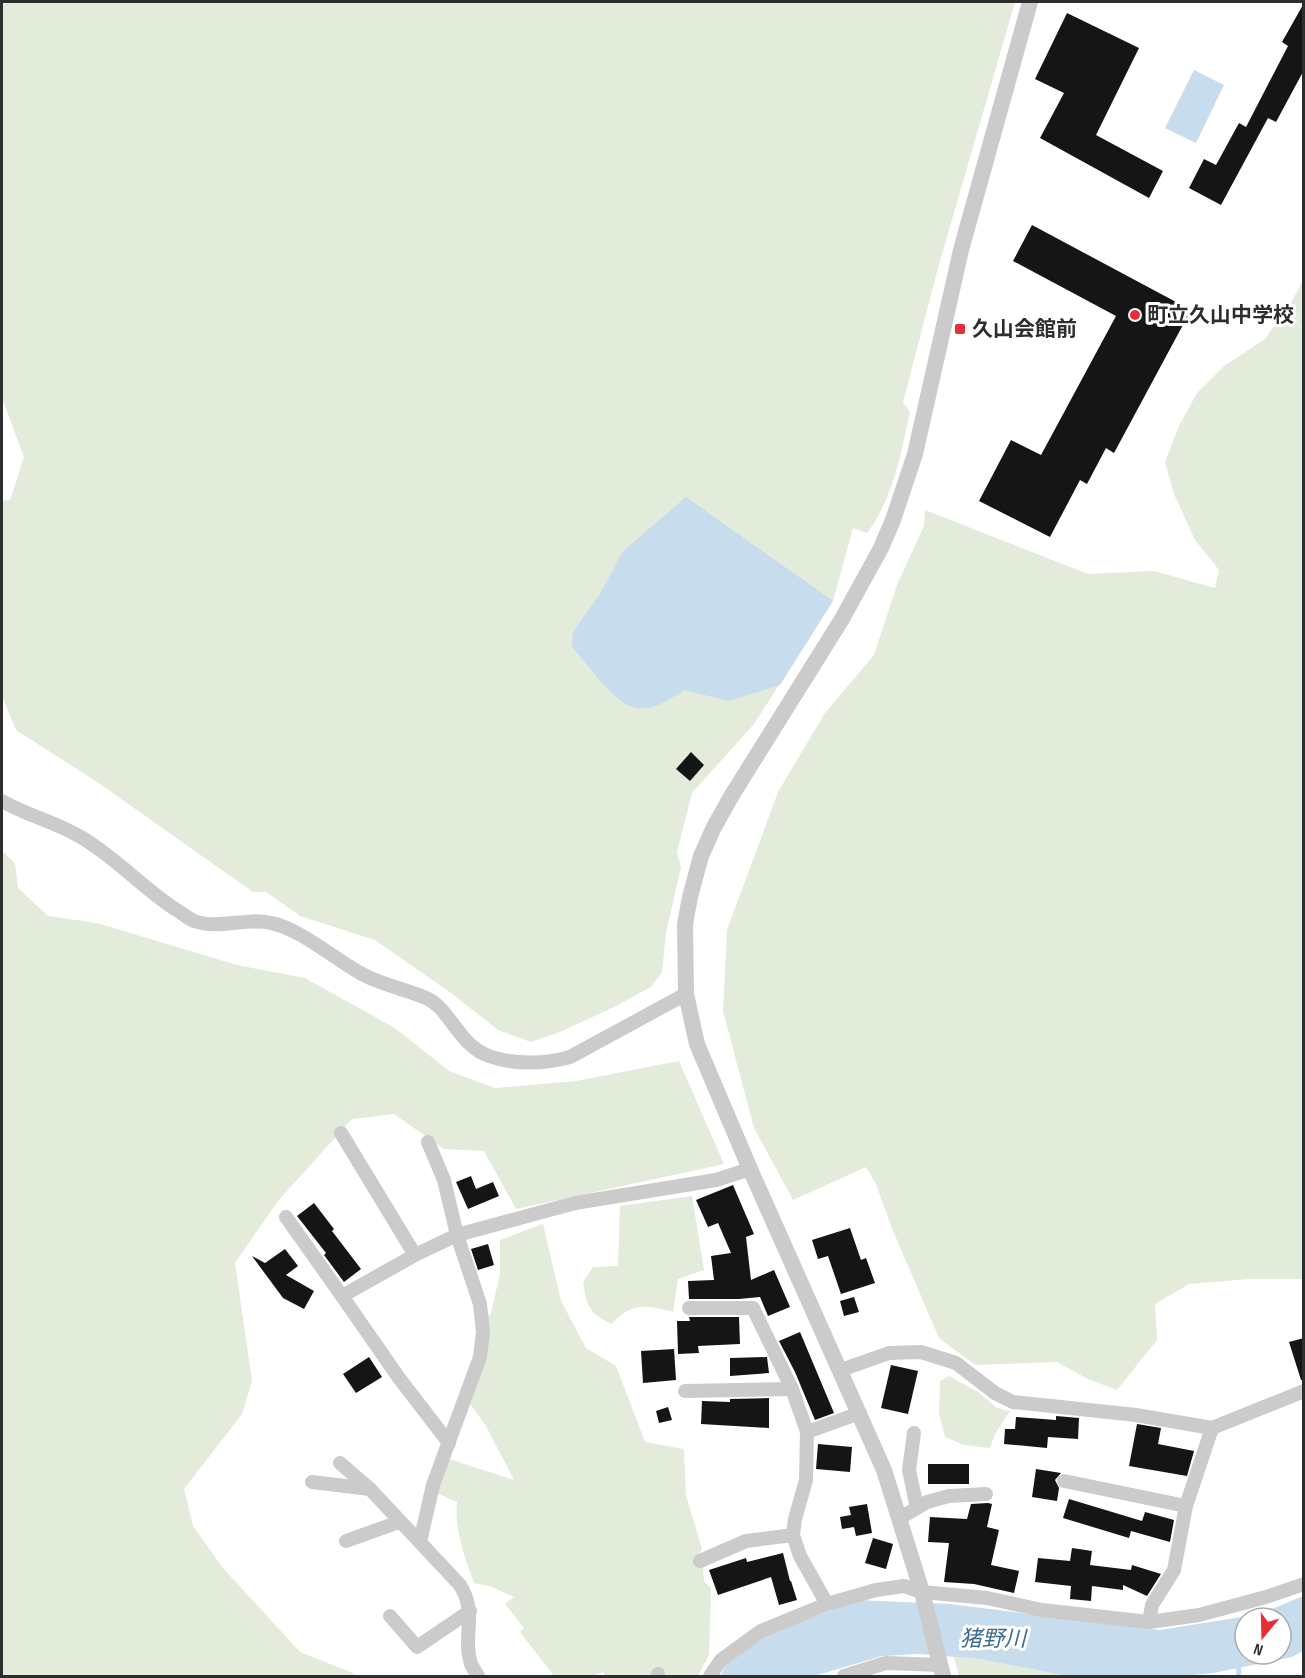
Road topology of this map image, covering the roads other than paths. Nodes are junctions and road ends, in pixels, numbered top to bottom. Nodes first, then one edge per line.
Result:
1 (1030, 2) edge
2 (2, 801) edge
3 (686, 994) junction
4 (341, 1133) dead end
5 (428, 1142) dead end
6 (750, 1169) junction
7 (286, 1217) dead end
8 (457, 1235) junction
9 (415, 1255) junction
10 (342, 1296) junction
11 (689, 1308) dead end
12 (841, 1370) junction
13 (792, 1389) junction
14 (685, 1391) dead end
15 (1304, 1391) edge
16 (860, 1413) junction
17 (1212, 1428) junction
18 (807, 1432) junction
19 (914, 1433) dead end
20 (449, 1443) junction
21 (340, 1463) dead end
22 (1064, 1481) dead end
23 (312, 1482) dead end
24 (370, 1489) junction
25 (986, 1494) dead end
26 (1186, 1506) junction
27 (917, 1508) junction
28 (900, 1518) junction
29 (399, 1522) junction
30 (793, 1535) junction
31 (346, 1541) dead end
32 (420, 1542) junction
33 (700, 1561) dead end
34 (1304, 1584) edge
35 (922, 1592) junction
36 (827, 1604) junction
37 (470, 1611) junction
38 (390, 1616) dead end
39 (1149, 1622) junction
40 (941, 1668) edge
41 (478, 1677) edge
42 (710, 1677) edge
43 (844, 1677) edge

1 - 3 street
2 - 3 street
3 - 6 street
4 - 9 street
5 - 8 street
6 - 8 street
6 - 12 street
7 - 10 street
8 - 9 street
8 - 20 street
9 - 10 street
10 - 20 street
11 - 13 street
12 - 16 street
12 - 17 street
13 - 14 street
13 - 18 street
15 - 17 street
16 - 18 street
16 - 28 street
17 - 26 street
18 - 30 street
19 - 27 street
20 - 32 street
21 - 24 street
22 - 26 street
23 - 24 street
24 - 29 street
25 - 27 street
26 - 39 street
27 - 28 street
28 - 35 street
29 - 31 street
29 - 32 street
30 - 33 street
30 - 36 street
32 - 37 street
34 - 39 street
35 - 36 street
35 - 39 street
35 - 40 street
36 - 42 street
37 - 38 street
37 - 41 street
40 - 43 street

